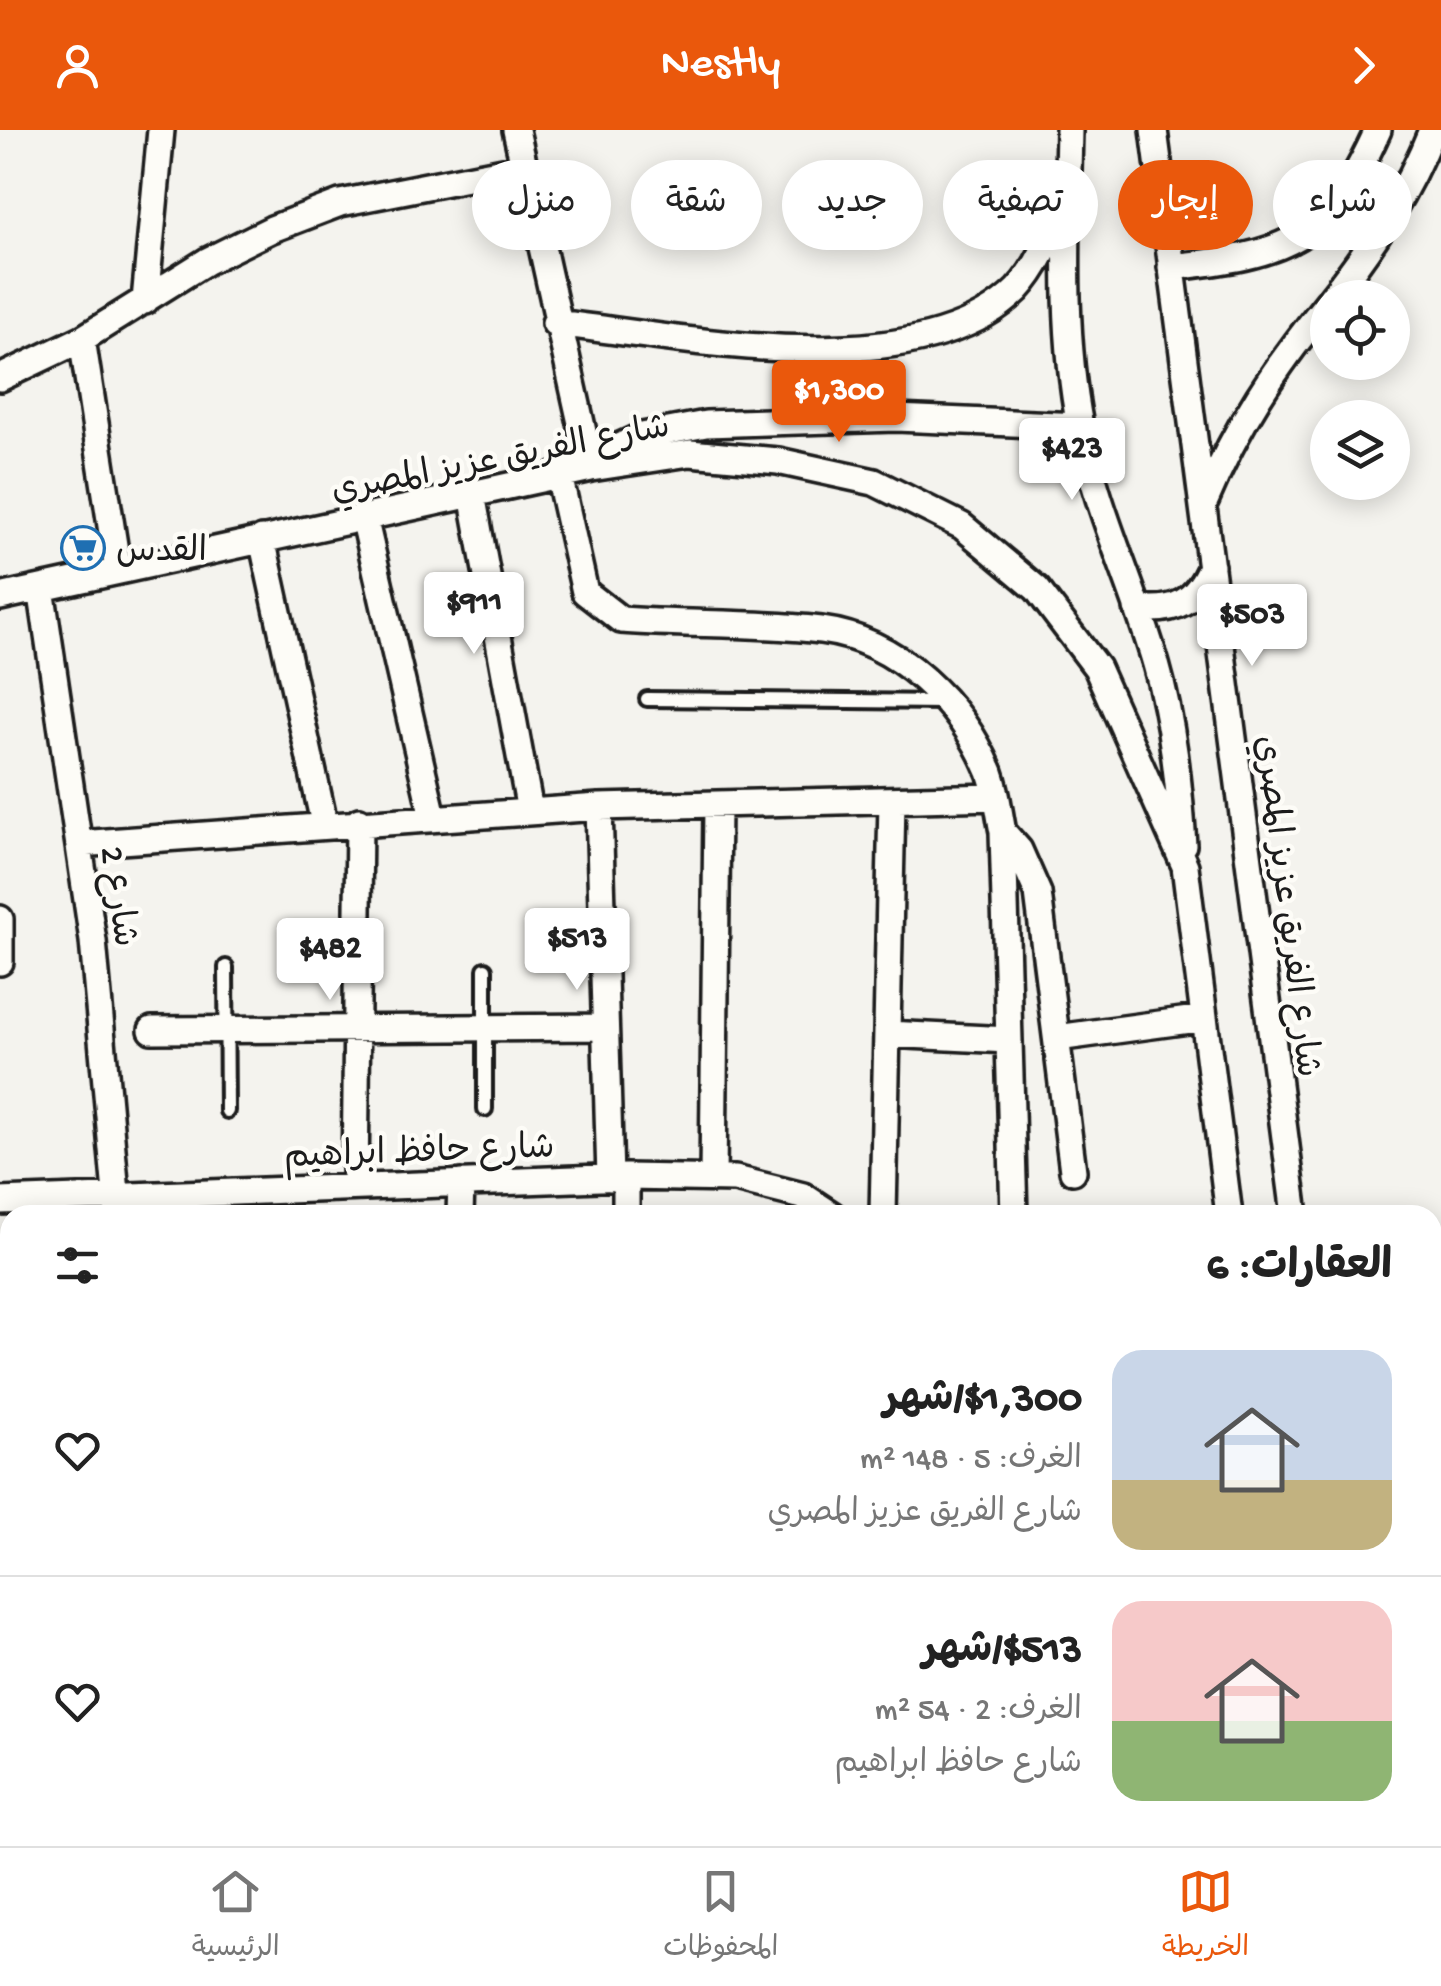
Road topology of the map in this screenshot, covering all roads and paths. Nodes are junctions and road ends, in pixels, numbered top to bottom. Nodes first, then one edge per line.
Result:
1 (161, 130) edge
2 (516, 130) edge
3 (1069, 130) edge
4 (1154, 130) edge
5 (1378, 130) edge
6 (1432, 130) edge
7 (523, 160) edge
8 (1069, 160) edge
9 (472, 176) edge
10 (541, 250) edge
11 (1045, 250) edge
12 (1067, 250) edge
13 (1171, 266) junction
14 (1345, 280) edge
15 (145, 301) junction
16 (556, 322) junction
17 (1310, 325) edge
18 (82, 339) junction
19 (0, 378) edge
20 (1080, 426) junction
21 (591, 468) junction
22 (559, 474) junction
23 (472, 494) junction
24 (1205, 501) junction
25 (364, 517) junction
26 (262, 539) junction
27 (1211, 566) junction
28 (118, 571) junction
29 (41, 588) junction
30 (0, 597) edge
31 (1137, 608) junction
32 (647, 698) dead end
33 (947, 702) junction
34 (996, 797) junction
35 (892, 800) junction
36 (717, 806) junction
37 (599, 807) junction
38 (530, 810) junction
39 (433, 816) junction
40 (359, 821) junction
41 (324, 824) junction
42 (1003, 832) junction
43 (79, 844) junction
44 (1185, 866) junction
45 (0, 919) edge
46 (0, 962) edge
47 (226, 967) dead end
48 (485, 969) dead end
49 (1204, 1018) junction
50 (605, 1027) junction
51 (357, 1028) junction
52 (485, 1028) junction
53 (152, 1030) dead end
54 (226, 1030) junction
55 (887, 1034) junction
56 (1057, 1038) junction
57 (1009, 1040) junction
58 (486, 1109) dead end
59 (226, 1111) dead end
60 (1073, 1171) dead end
61 (618, 1178) junction
62 (713, 1179) junction
63 (461, 1182) junction
64 (355, 1185) junction
65 (0, 1200) edge
66 (41, 1205) edge
67 (117, 1205) edge
68 (128, 1205) edge
69 (460, 1205) edge
70 (624, 1205) edge
71 (817, 1205) edge
72 (883, 1205) edge
73 (1014, 1205) edge
74 (1228, 1205) edge
75 (1293, 1205) edge

1 - 15 street
2 - 7 street
3 - 8 street
4 - 13 street, شارع الفريق عزيز المصري
5 - 13 street
6 - 14 street
9 - 15 street
10 - 16 street
11 - 16 street
12 - 20 street
13 - 24 street, شارع الفريق عزيز المصري
15 - 18 street
16 - 21 street
17 - 24 street
18 - 19 street
18 - 28 street
20 - 21 street
20 - 31 street
21 - 22 street, شارع الفريق عزيز المصري
21 - 44 street, شارع الفريق عزيز المصري
22 - 23 street, شارع الفريق عزيز المصري
22 - 33 street
23 - 25 street, شارع الفريق عزيز المصري
23 - 38 street
24 - 27 street, شارع الفريق عزيز المصري
25 - 26 street, شارع الفريق عزيز المصري
25 - 39 street
26 - 28 street, شارع الفريق عزيز المصري
26 - 41 street
27 - 31 street
27 - 75 street, شارع الفريق عزيز المصري
28 - 29 street, شارع الفريق عزيز المصري
29 - 30 street, شارع الفريق عزيز المصري
29 - 43 street, شارع 2
31 - 44 street
32 - 33 lane
33 - 34 street
34 - 35 street
34 - 42 street
35 - 36 street
35 - 55 street
36 - 37 street
36 - 62 street
37 - 38 street
37 - 50 street
38 - 39 street
39 - 40 street
40 - 41 street
40 - 51 street
41 - 43 street
42 - 56 street
42 - 57 street
43 - 67 street, شارع 2
44 - 49 street, شارع الفريق عزيز المصري
45 - 46 street
47 - 54 lane
48 - 52 lane
49 - 56 street
49 - 74 street, شارع الفريق عزيز المصري
50 - 52 street
50 - 61 street
51 - 52 street
51 - 54 street
51 - 64 street
52 - 58 lane
53 - 54 street
54 - 59 lane
55 - 57 street
55 - 72 street
56 - 60 street
57 - 73 street
61 - 62 street, شارع حافظ ابراهيم
61 - 63 street, شارع حافظ ابراهيم
61 - 70 street
62 - 71 street, شارع حافظ ابراهيم
63 - 64 street, شارع حافظ ابراهيم
63 - 69 street
64 - 68 street, شارع حافظ ابراهيم
65 - 66 street, شارع حافظ ابراهيم

